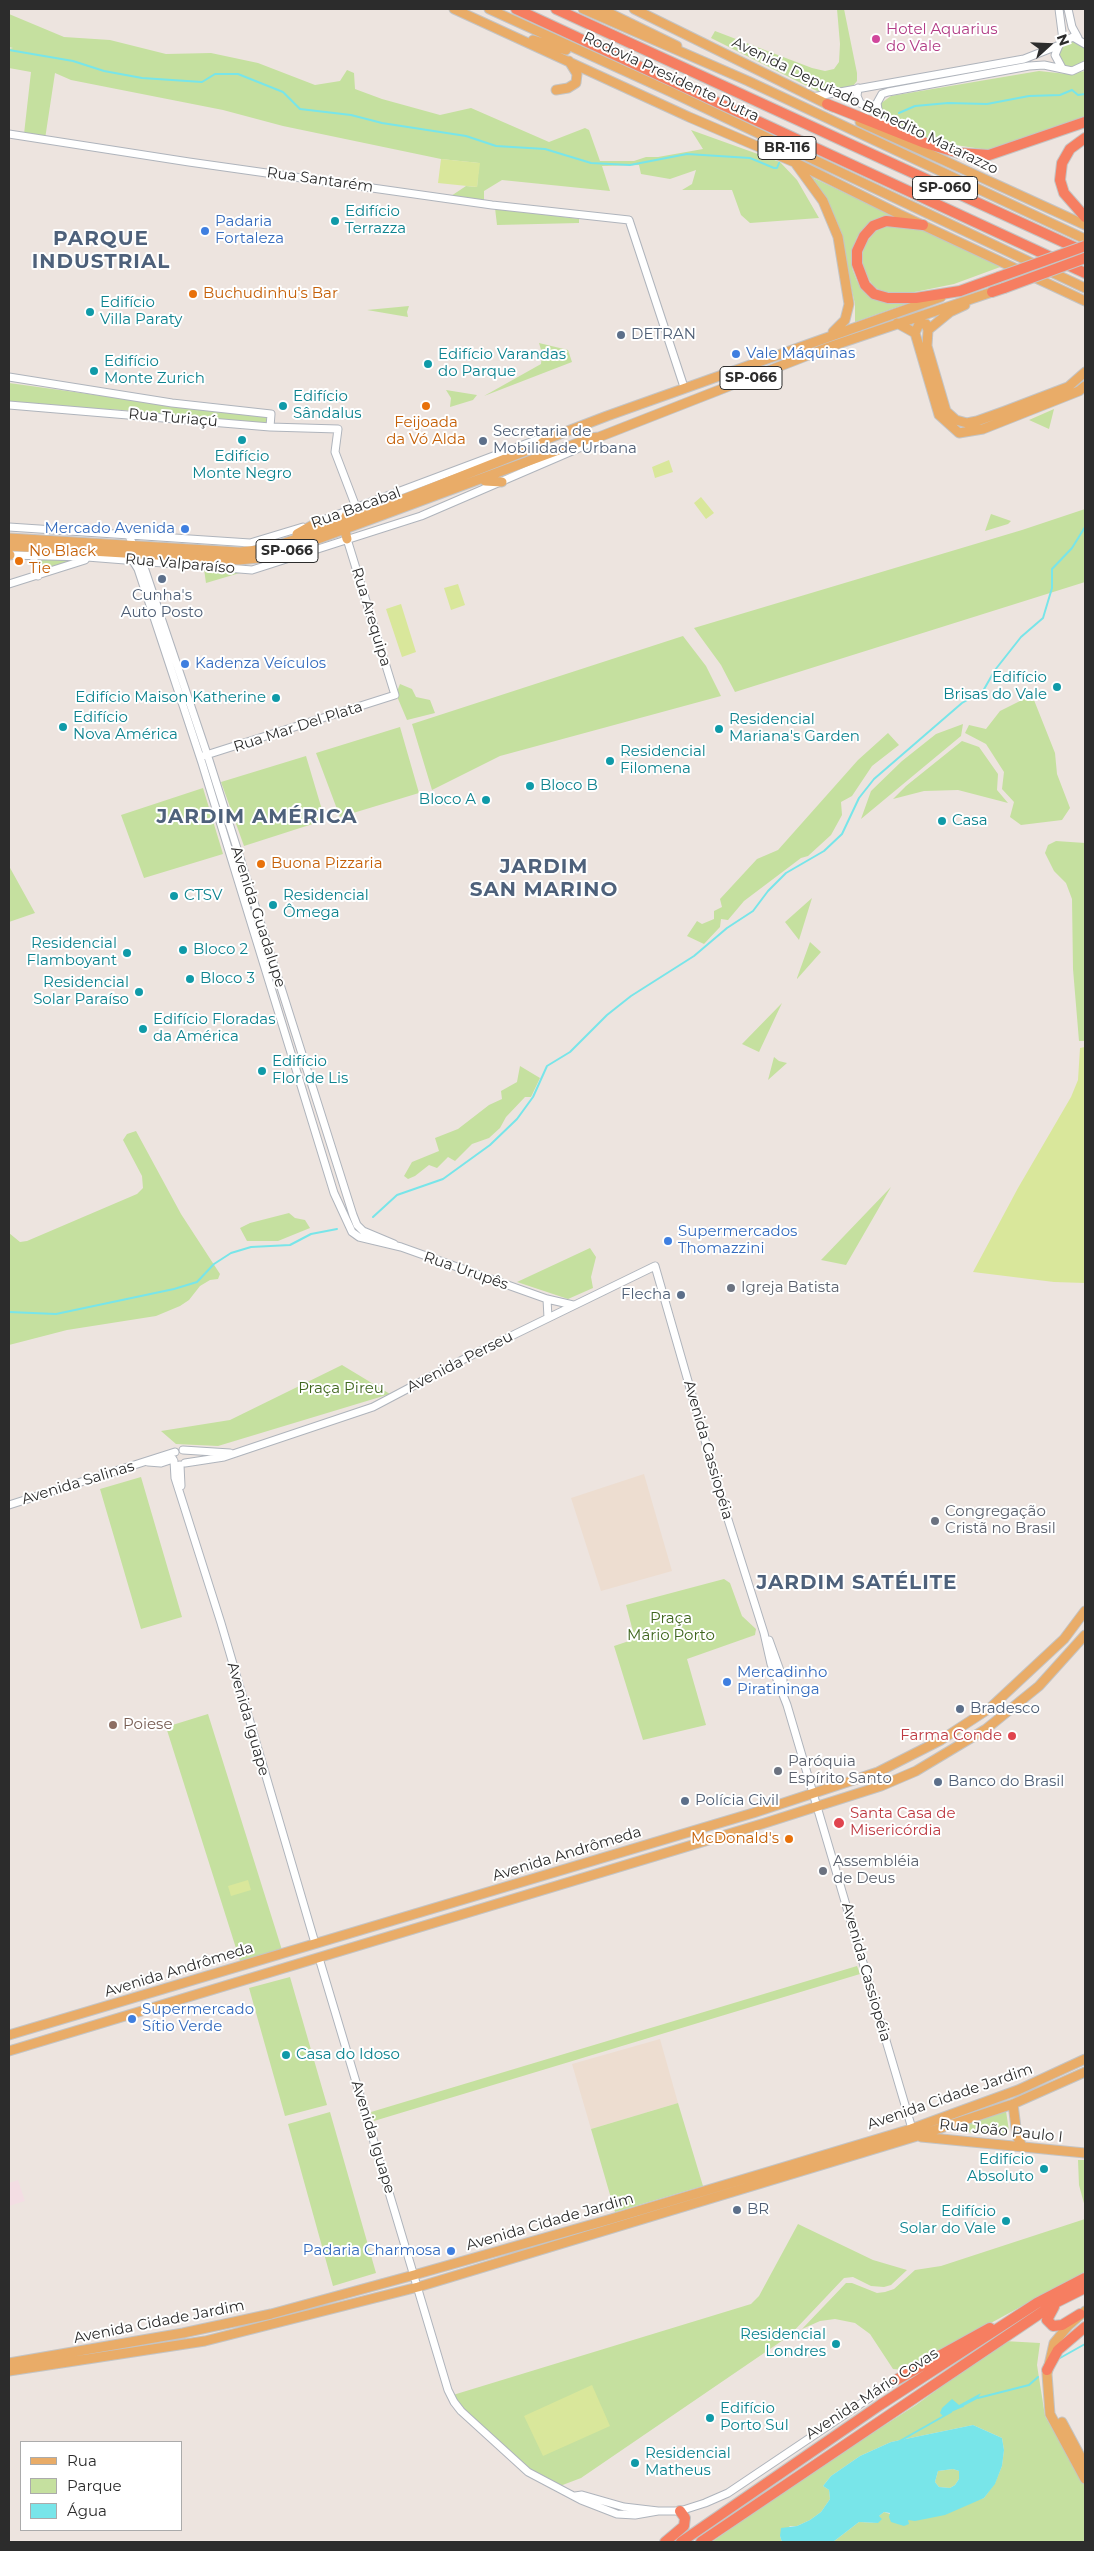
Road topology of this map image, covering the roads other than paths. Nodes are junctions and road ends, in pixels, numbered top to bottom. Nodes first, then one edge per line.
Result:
1 (454, 9) edge
2 (489, 9) edge
3 (516, 9) edge
4 (556, 9) edge
5 (583, 9) edge
6 (601, 9) edge
7 (634, 9) edge
8 (1059, 9) edge
9 (1068, 9) edge
10 (514, 36) junction
11 (1063, 40) junction
12 (1083, 41) edge
13 (1058, 46) junction
14 (569, 61) junction
15 (1085, 65) edge
16 (616, 67) junction
17 (1062, 68) junction
18 (748, 81) junction
19 (858, 88) junction
20 (556, 90) dead end
21 (812, 97) junction
22 (827, 104) junction
23 (876, 106) junction
24 (1085, 122) edge
25 (885, 126) junction
26 (9, 134) edge
27 (1085, 138) edge
28 (794, 162) junction
29 (1085, 217) edge
30 (923, 225) junction
31 (1085, 225) edge
32 (1085, 239) edge
33 (1085, 246) edge
34 (1085, 252) edge
35 (1085, 258) edge
36 (1085, 273) edge
37 (1085, 288) edge
38 (960, 290) junction
39 (992, 292) junction
40 (1085, 301) edge
41 (897, 323) junction
42 (928, 330) junction
43 (915, 333) junction
44 (830, 335) junction
45 (1085, 372) edge
46 (9, 378) edge
47 (1085, 386) edge
48 (684, 388) junction
49 (9, 405) edge
50 (270, 427) junction
51 (599, 437) junction
52 (547, 439) junction
53 (480, 480) junction
54 (502, 482) junction
55 (353, 508) junction
56 (318, 522) junction
57 (9, 527) edge
58 (344, 527) junction
59 (44, 529) junction
60 (129, 536) junction
61 (9, 538) edge
62 (347, 540) junction
63 (32, 547) junction
64 (267, 549) junction
65 (9, 552) edge
66 (138, 556) junction
67 (86, 558) junction
68 (154, 563) junction
69 (38, 576) junction
70 (149, 581) junction
71 (9, 584) edge
72 (395, 695) joint
73 (203, 756) junction
74 (359, 1237) joint
75 (401, 1248) junction
76 (655, 1266) joint
77 (547, 1299) junction
78 (573, 1305) junction
79 (548, 1318) junction
80 (183, 1450) junction
81 (231, 1453) junction
82 (177, 1460) junction
83 (9, 1505) edge
84 (1085, 1611) edge
85 (1085, 1635) edge
86 (1035, 1669) junction
87 (1039, 1686) junction
88 (913, 1756) junction
89 (922, 1768) junction
90 (878, 1772) junction
91 (881, 1786) junction
92 (812, 1795) junction
93 (817, 1806) junction
94 (753, 1813) junction
95 (755, 1826) junction
96 (692, 1831) junction
97 (696, 1844) junction
98 (590, 1862) junction
99 (594, 1875) junction
100 (402, 1918) junction
101 (385, 1922) junction
102 (396, 1934) junction
103 (379, 1939) junction
104 (315, 1944) junction
105 (268, 1958) junction
106 (319, 1958) junction
107 (232, 1968) junction
108 (252, 1978) junction
109 (220, 1988) junction
110 (9, 2035) edge
111 (9, 2051) edge
112 (1082, 2060) edge
113 (1085, 2072) edge
114 (1013, 2104) junction
115 (937, 2118) junction
116 (937, 2129) junction
117 (913, 2133) junction
118 (1022, 2146) junction
119 (1085, 2153) edge
120 (698, 2198) junction
121 (495, 2251) junction
122 (498, 2262) junction
123 (414, 2275) junction
124 (1085, 2278) edge
125 (418, 2287) junction
126 (1085, 2288) edge
127 (1057, 2302) junction
128 (1037, 2303) junction
129 (1082, 2312) edge
130 (1085, 2327) edge
131 (27, 2365) junction
132 (11, 2367) edge
133 (1047, 2370) junction
134 (896, 2380) joint
135 (1049, 2407) junction
136 (1085, 2465) edge
137 (1085, 2479) edge
138 (680, 2511) junction
139 (665, 2542) edge
140 (681, 2542) edge
141 (701, 2542) edge

1 - 10 main road
2 - 16 main road, Rodovia Presidente Dutra / BR-116
3 - 36 highway, Rodovia Presidente Dutra / SP-060
4 - 34 highway, Rodovia Presidente Dutra / SP-060
5 - 18 main road, Rodovia Presidente Dutra / BR-116
6 - 18 main road
7 - 21 main road, Avenida Deputado Benedito Matarazzo
8 - 11 street
9 - 12 street
10 - 14 main road
10 - 16 main road
11 - 12 street
11 - 13 street
13 - 17 street
13 - 19 street
14 - 20 main road
14 - 28 main road
15 - 17 street
16 - 37 main road, Rodovia Presidente Dutra / BR-116
17 - 23 street
18 - 32 main road, Rodovia Presidente Dutra / BR-116
19 - 21 street
19 - 23 street
21 - 22 main road, Avenida Deputado Benedito Matarazzo
22 - 25 highway
22 - 31 main road, Avenida Deputado Benedito Matarazzo
23 - 25 street
24 - 25 highway
26 - 48 street, Rua Santarém
27 - 29 highway
28 - 30 main road
28 - 44 main road
30 - 38 highway
30 - 40 main road
33 - 38 highway, SP-066, bridge
35 - 39 highway, SP-066, bridge
38 - 44 main road, SP-066
39 - 41 main road, SP-066
39 - 42 main road
41 - 43 main road
41 - 51 main road, SP-066
42 - 43 main road
42 - 45 main road
43 - 47 main road
44 - 48 main road, SP-066
46 - 50 street
48 - 52 main road, SP-066
49 - 50 street, Rua Turiaçú
50 - 55 street, Rua Turiaçú
51 - 53 main road, SP-066
51 - 54 street, Rua Valparaíso
52 - 55 street, Rua Bacabal
52 - 58 main road, SP-066
53 - 54 main road
53 - 58 main road, SP-066
54 - 62 street, Rua Valparaíso
55 - 56 street, Rua Bacabal
55 - 58 main road
56 - 60 street, Rua Bacabal
56 - 64 main road
57 - 59 street, Rua Bacabal
58 - 62 main road
58 - 64 main road, SP-066
58 - 66 main road, SP-066
59 - 60 street, Rua Bacabal
59 - 63 street
60 - 66 street, Avenida Guadalupe
61 - 63 main road, SP-066
62 - 68 street, Rua Valparaíso
62 - 72 street, Rua Arequipa
63 - 65 main road, SP-066
63 - 66 main road, SP-066
63 - 67 street, Rua Valparaíso
63 - 69 street
64 - 66 main road, SP-066
66 - 67 street, Rua Valparaíso
66 - 68 street, Rua Valparaíso
66 - 70 street, Avenida Guadalupe
66 - 73 street, Avenida Guadalupe
67 - 69 street
68 - 70 street
69 - 71 street
70 - 73 street, Avenida Guadalupe
72 - 73 street, Rua Mar Del Plata
73 - 74 street, Avenida Guadalupe
73 - 75 street, Avenida Guadalupe
74 - 75 street, Rua Urupês
75 - 77 street, Rua Urupês
76 - 78 street, Avenida Perseu
76 - 92 street, Avenida Cassiopéia
77 - 78 street, Rua Urupês
77 - 79 street
78 - 79 street, Avenida Perseu
79 - 81 street, Avenida Perseu
80 - 81 street, Avenida Perseu
80 - 82 street, Avenida Perseu
80 - 82 street, Avenida Iguape
81 - 82 street, Avenida Perseu
82 - 83 street, Avenida Salinas
82 - 104 street, Avenida Iguape
84 - 86 main road, Avenida Andrômeda
85 - 87 main road, Avenida Andrômeda
86 - 87 main road
86 - 88 main road, Avenida Andrômeda
87 - 89 main road, Avenida Andrômeda
88 - 89 main road
88 - 90 main road, Avenida Andrômeda
89 - 91 main road, Avenida Andrômeda
90 - 91 main road
90 - 92 main road, Avenida Andrômeda
91 - 93 main road, Avenida Andrômeda
92 - 93 street, Avenida Cassiopéia
92 - 94 main road, Avenida Andrômeda
93 - 95 main road, Avenida Andrômeda
93 - 117 street, Avenida Cassiopéia
94 - 95 main road
94 - 96 main road, Avenida Andrômeda
95 - 97 main road, Avenida Andrômeda
96 - 97 main road
96 - 98 main road, Avenida Andrômeda
97 - 99 main road, Avenida Andrômeda
98 - 99 main road
98 - 100 main road, Avenida Andrômeda
99 - 102 main road, Avenida Andrômeda
100 - 101 main road, Avenida Andrômeda
100 - 102 main road
101 - 103 main road
101 - 104 main road, Avenida Andrômeda
102 - 103 main road, Avenida Andrômeda
103 - 106 main road, Avenida Andrômeda
104 - 105 main road, Avenida Andrômeda
105 - 107 main road, Avenida Andrômeda
105 - 108 main road
106 - 108 main road, Avenida Andrômeda
106 - 123 street, Avenida Iguape
107 - 109 main road
107 - 110 main road, Avenida Andrômeda
108 - 109 main road, Avenida Andrômeda
109 - 111 main road, Avenida Andrômeda
112 - 113 main road
112 - 115 main road, Avenida Cidade Jardim
113 - 114 main road, Avenida Cidade Jardim
114 - 116 main road, Avenida Cidade Jardim
114 - 118 main road
115 - 116 main road
115 - 117 main road, Avenida Cidade Jardim
116 - 117 main road, Avenida Cidade Jardim
117 - 118 main road, Rua João Paulo I
117 - 120 main road, Avenida Cidade Jardim
118 - 119 main road, Rua João Paulo I
120 - 121 main road, Avenida Cidade Jardim
120 - 122 main road, Avenida Cidade Jardim
121 - 122 main road
121 - 123 main road, Avenida Cidade Jardim
122 - 125 main road, Avenida Cidade Jardim
123 - 125 street, Avenida Iguape
123 - 131 main road, Avenida Cidade Jardim
124 - 128 highway, Avenida Mário Covas
125 - 131 main road, Avenida Cidade Jardim
125 - 138 street, Avenida Iguape
126 - 127 highway, Avenida Mário Covas
127 - 129 highway
127 - 141 highway, Avenida Mário Covas
128 - 134 highway
128 - 140 highway, Avenida Mário Covas
129 - 133 main road
130 - 133 highway
131 - 132 main road, Avenida Cidade Jardim
133 - 135 main road
134 - 138 street
135 - 136 main road
135 - 137 main road
138 - 139 highway

